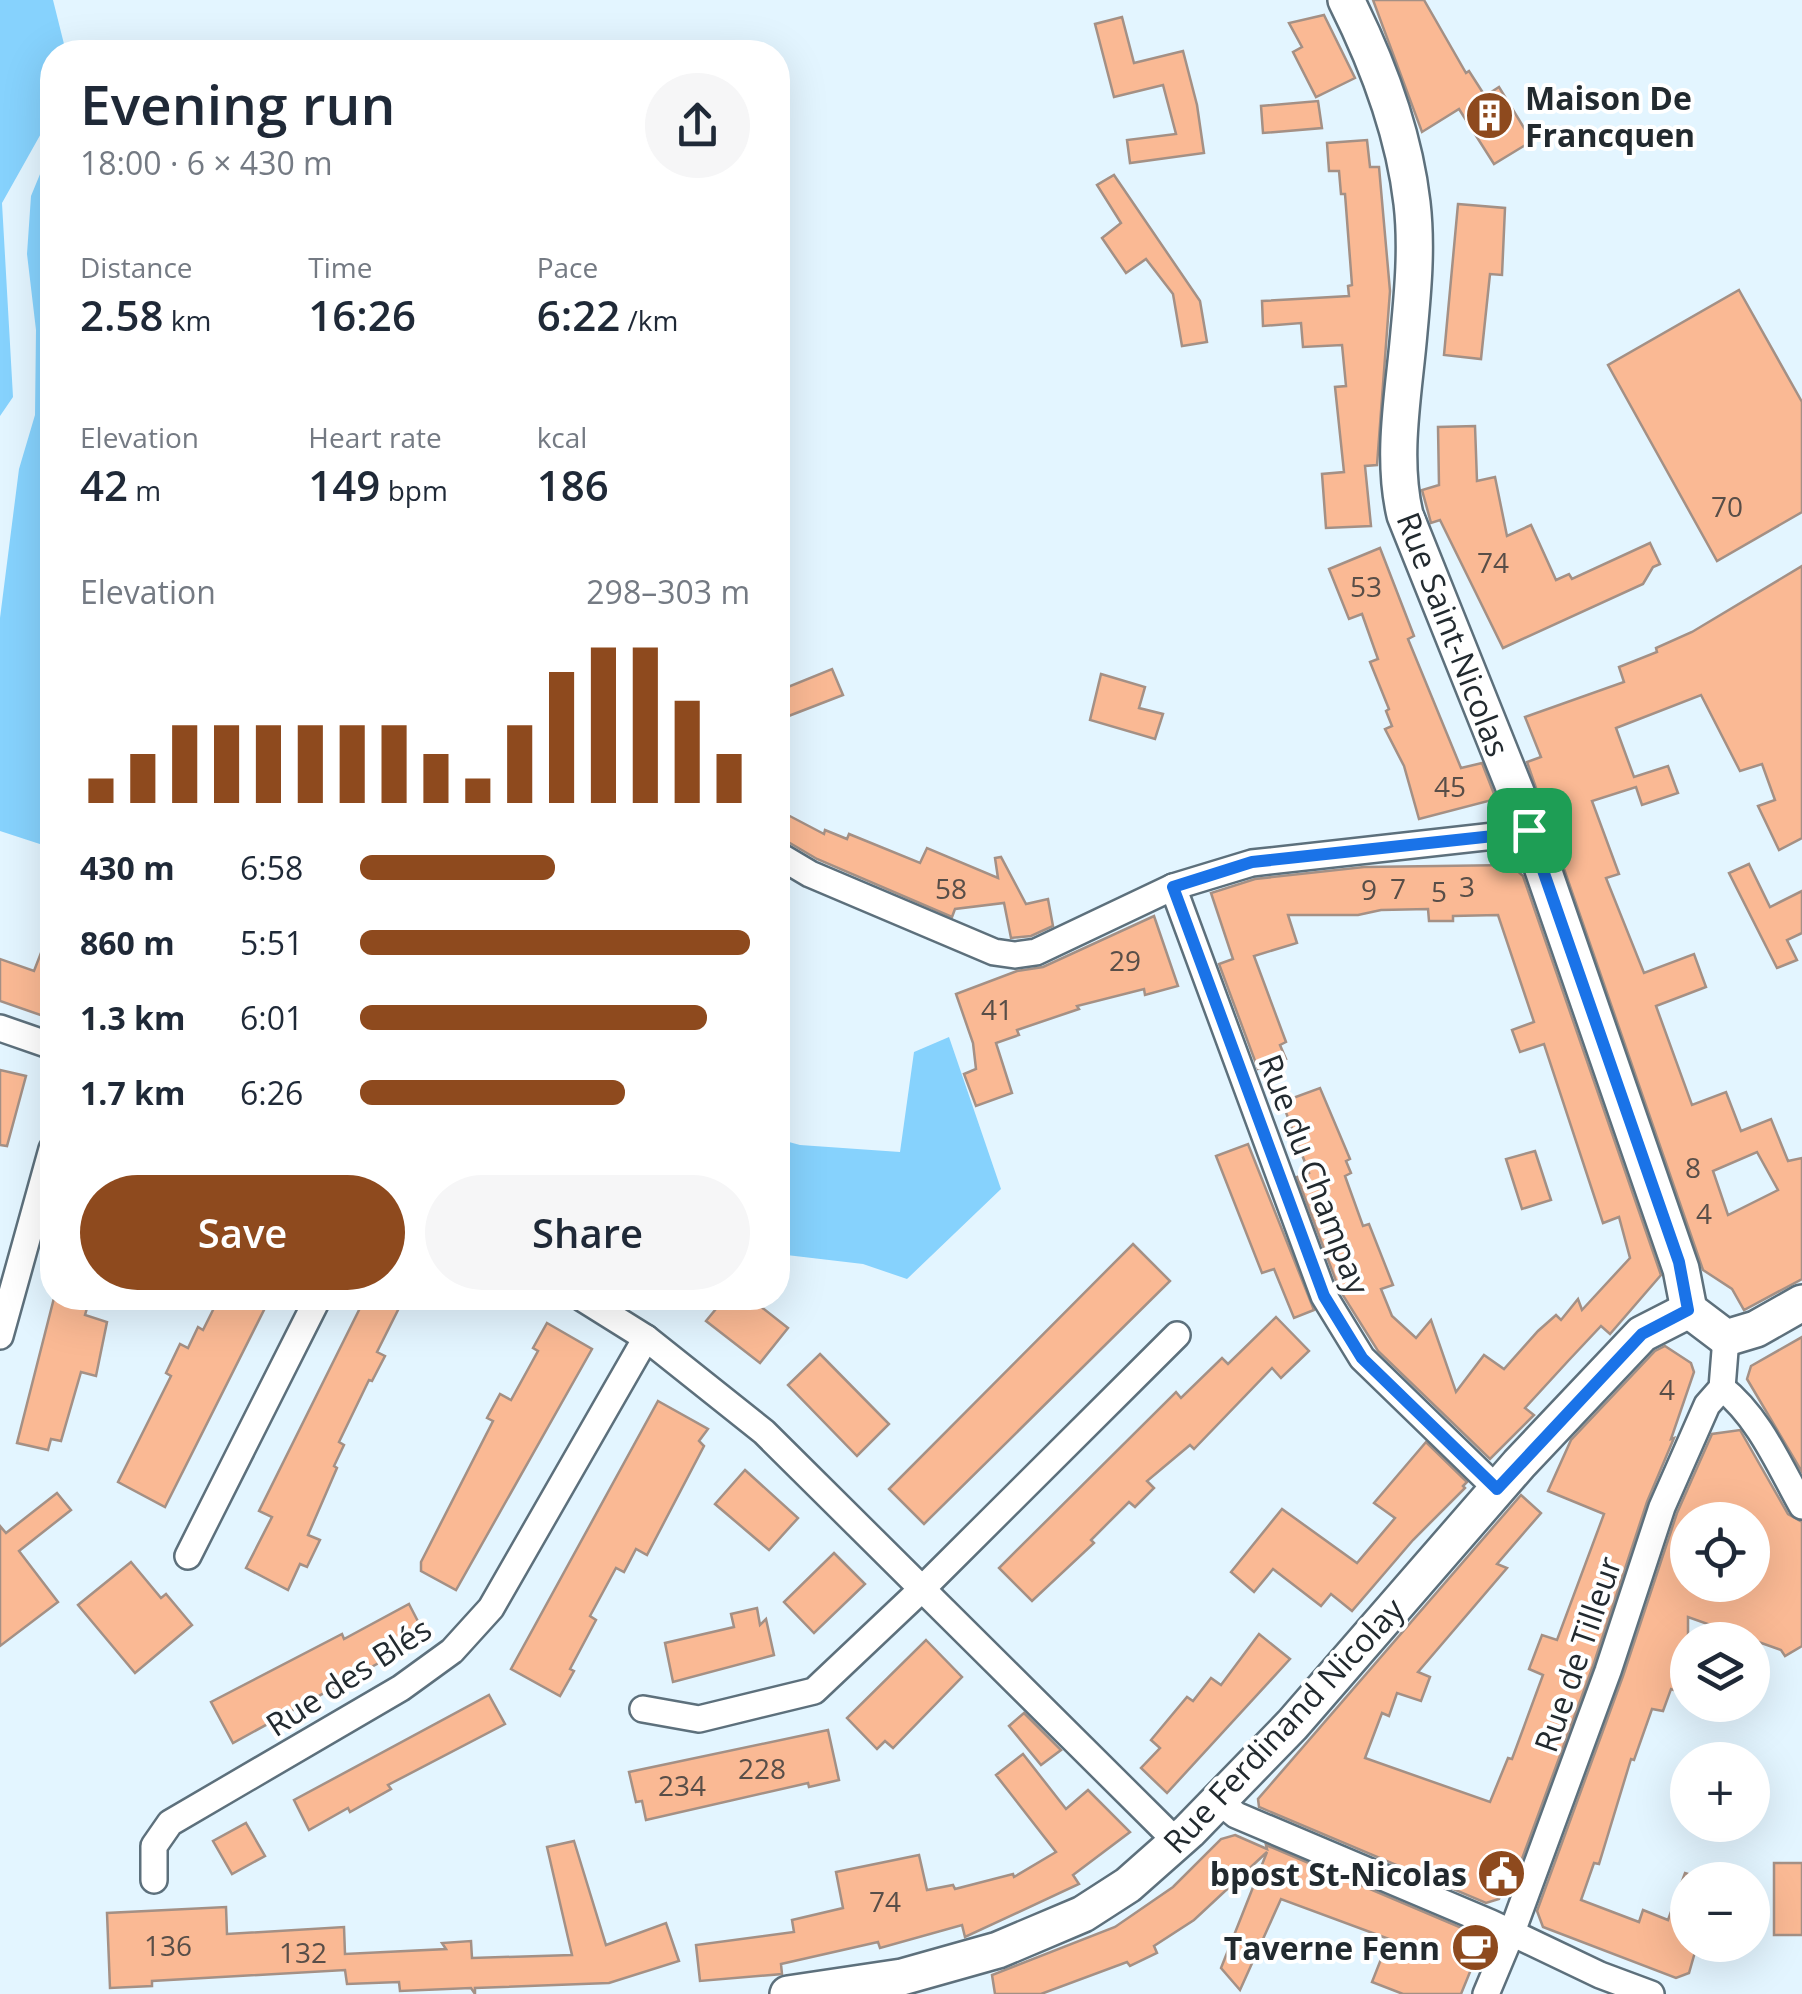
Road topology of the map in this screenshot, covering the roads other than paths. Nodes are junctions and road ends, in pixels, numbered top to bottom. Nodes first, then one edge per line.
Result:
1 (1346, 0) edge
2 (1529, 830) junction
3 (790, 862) edge
4 (1173, 887) junction
5 (0, 1028) edge
6 (40, 1042) edge
7 (40, 1192) edge
8 (1802, 1303) edge
9 (312, 1310) edge
10 (601, 1310) edge
11 (1688, 1310) junction
12 (1177, 1335) dead end
13 (0, 1336) edge
14 (646, 1338) junction
15 (1726, 1338) junction
16 (1722, 1388) junction
17 (1497, 1489) junction
18 (1802, 1506) edge
19 (188, 1556) dead end
20 (924, 1588) junction
21 (643, 1710) dead end
22 (1220, 1801) junction
23 (1177, 1842) junction
24 (154, 1880) dead end
25 (1512, 1932) junction
26 (857, 1989) edge
27 (788, 1994) edge
28 (1486, 1994) edge
29 (1651, 1994) edge

1 - 2 street, Rue Saint-Nicolas
2 - 4 street
2 - 11 street, Rue Saint-Nicolas
3 - 4 street
4 - 17 street, Rue du Champay
5 - 6 street
7 - 13 street
8 - 15 street
9 - 19 street
10 - 14 street
11 - 15 street
11 - 17 street, Rue Ferdinand Nicolay
12 - 20 street
14 - 20 street
14 - 24 street, Rue des Blés
15 - 16 street, Rue de Tilleur
16 - 18 street
16 - 25 street, Rue de Tilleur
17 - 22 street, Rue Ferdinand Nicolay
20 - 21 street
20 - 23 street
22 - 23 street, Rue Ferdinand Nicolay
22 - 25 street
23 - 26 street, Rue Ferdinand Nicolay
25 - 28 street, Rue de Tilleur
25 - 29 street
26 - 27 street, Rue Ferdinand Nicolay

